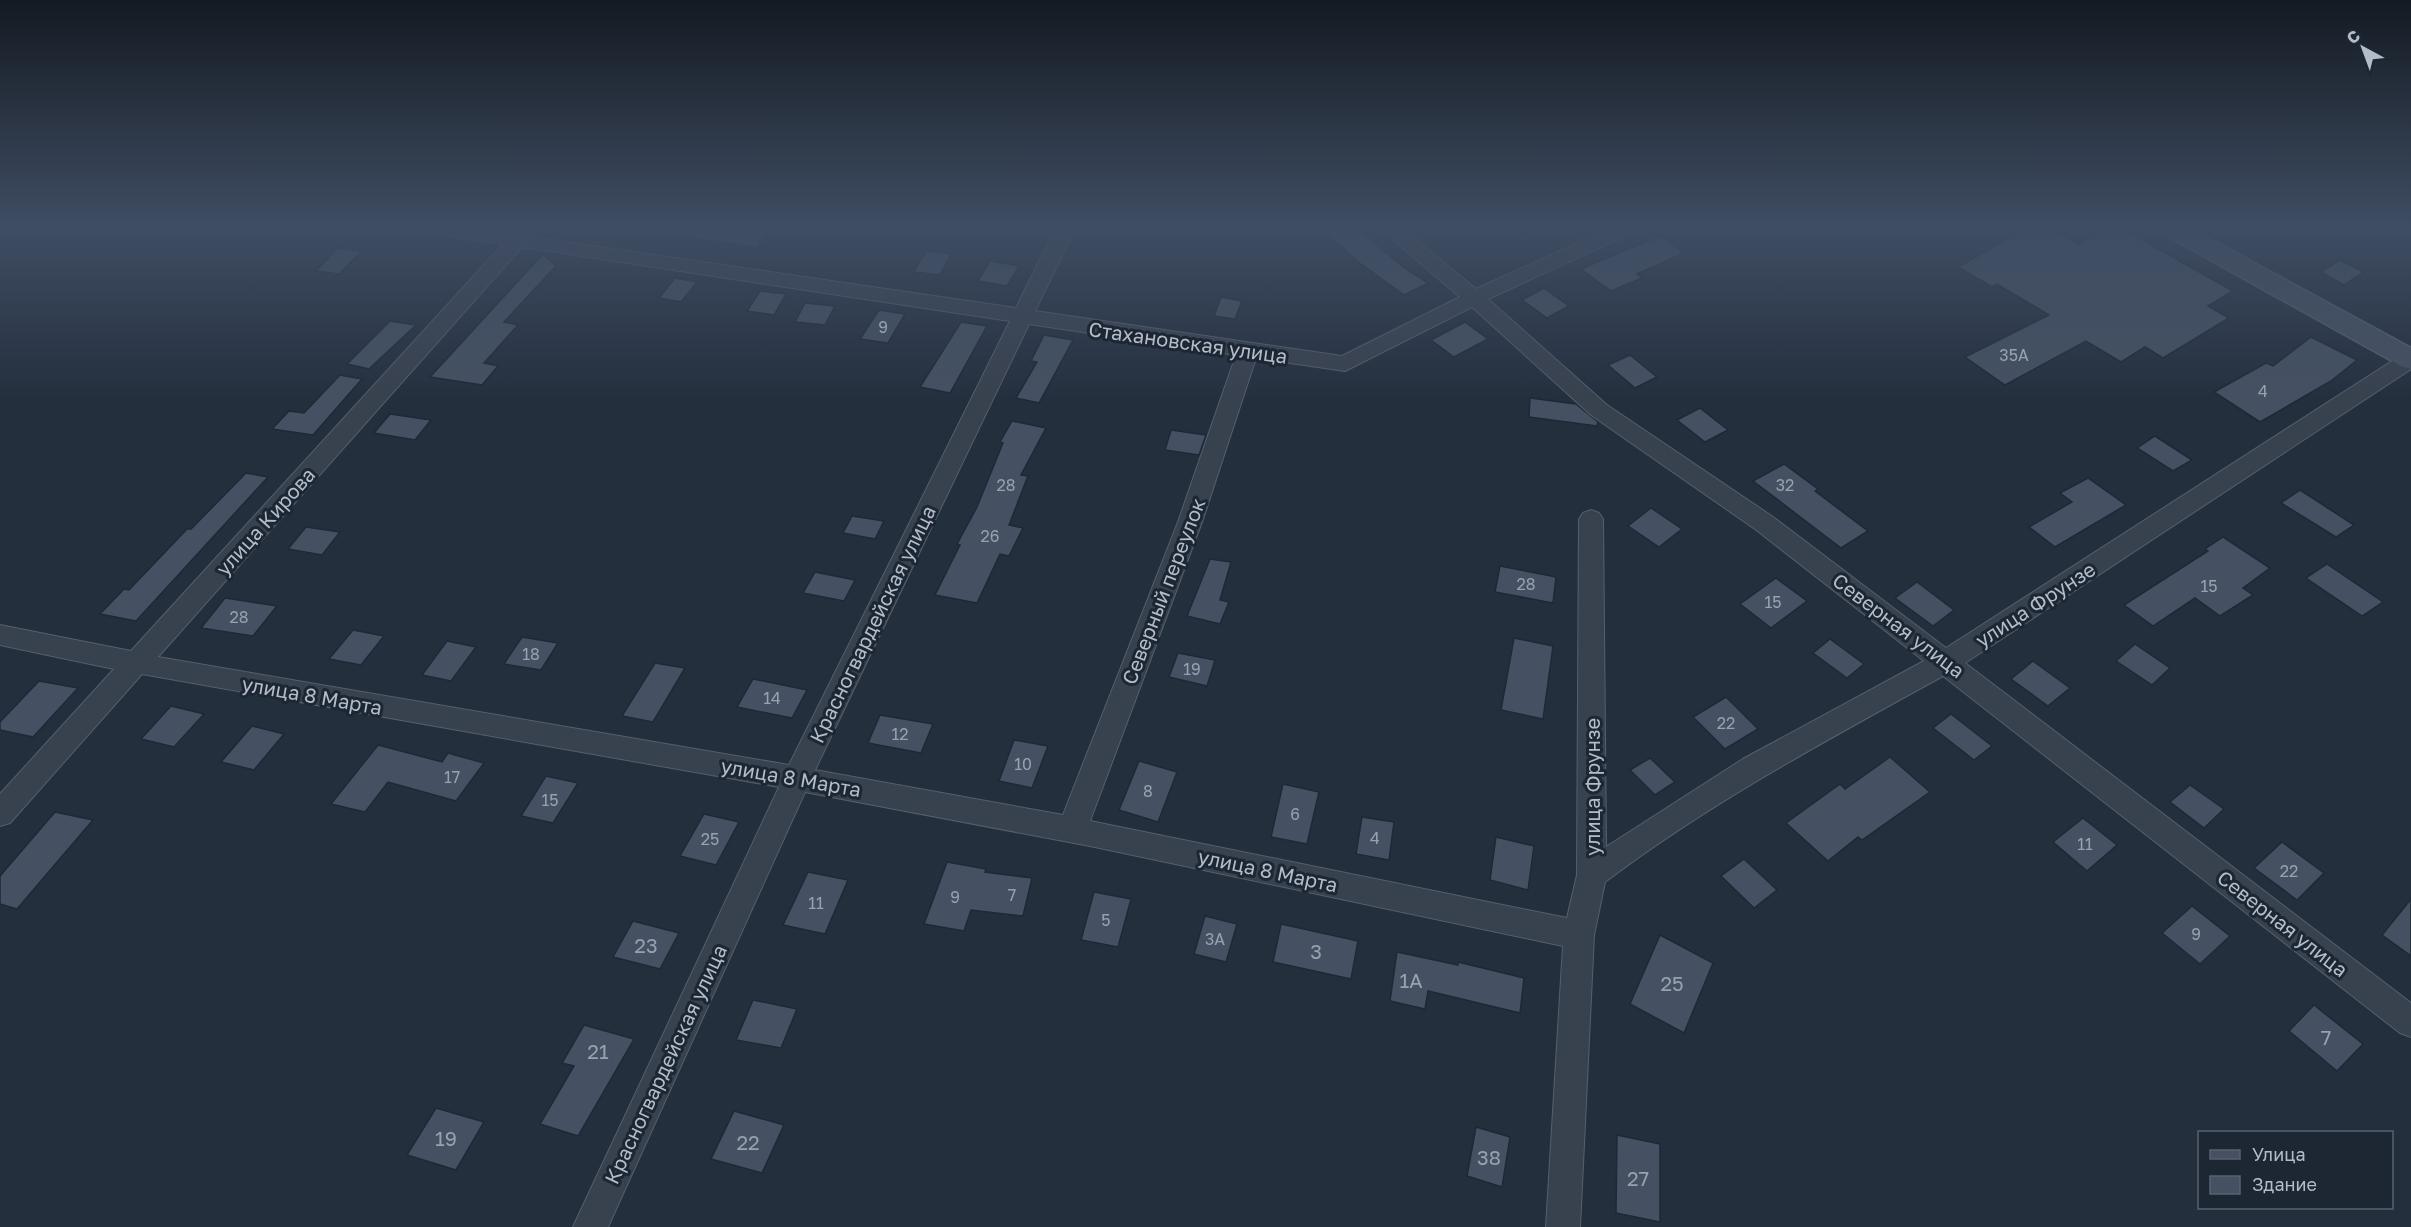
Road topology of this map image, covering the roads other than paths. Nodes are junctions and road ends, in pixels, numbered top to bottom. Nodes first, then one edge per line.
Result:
1 (478, 284) edge
2 (821, 284) edge
3 (1038, 284) edge
4 (1457, 284) edge
5 (1504, 284) edge
6 (2274, 284) edge
7 (1474, 298) junction
8 (1021, 318) junction
9 (1248, 350) junction
10 (2411, 359) edge
11 (1591, 519) dead end
12 (0, 635) edge
13 (1947, 662) junction
14 (136, 664) junction
15 (797, 778) junction
16 (0, 814) edge
17 (1072, 829) junction
18 (1592, 875) junction
19 (1579, 935) junction
20 (2411, 1022) edge
21 (590, 1227) edge
22 (1563, 1227) edge

1 - 14 street, улица Кирова
2 - 8 street, Стахановская улица
3 - 8 street, Красногвардейская улица
4 - 7 street, Северная улица
5 - 7 street, Стахановская улица
6 - 10 main road
7 - 9 street, Стахановская улица
7 - 13 street, Северная улица
8 - 9 street, Стахановская улица
8 - 15 street, Красногвардейская улица
9 - 17 street, Северный переулок
10 - 13 street, улица Фрунзе
11 - 18 street, улица Фрунзе
12 - 14 street, улица 8 Марта
13 - 18 street, улица Фрунзе
13 - 20 street, Северная улица
14 - 15 street, улица 8 Марта
14 - 16 street, улица Кирова
15 - 17 street, улица 8 Марта
15 - 21 street, Красногвардейская улица
17 - 19 street, улица 8 Марта
18 - 19 street, улица Фрунзе
19 - 22 street, улица Фрунзе

